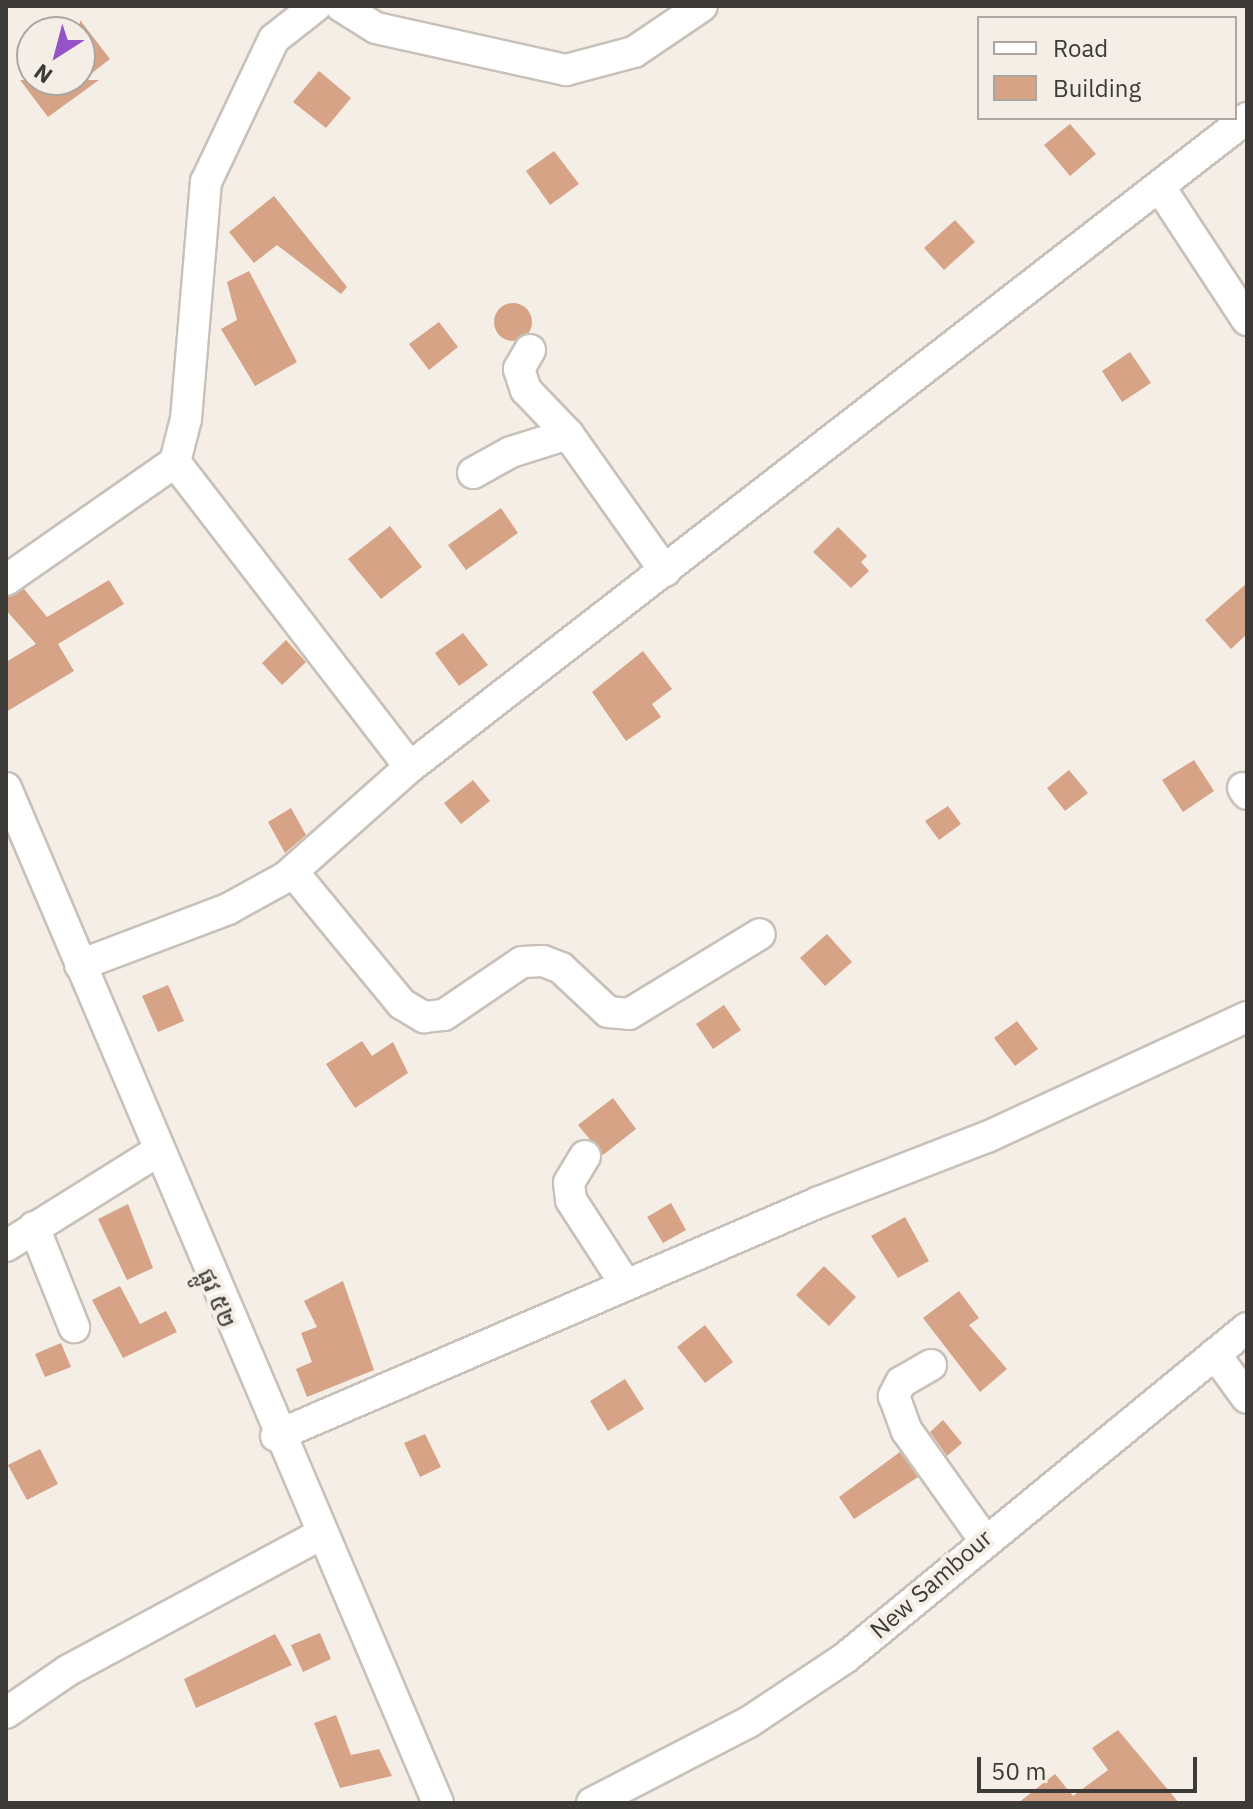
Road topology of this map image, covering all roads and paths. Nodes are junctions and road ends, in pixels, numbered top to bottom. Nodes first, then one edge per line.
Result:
1 (316, 6) edge
2 (341, 6) edge
3 (702, 6) edge
4 (1247, 118) edge
5 (1161, 189) junction
6 (1247, 320) edge
7 (530, 350) dead end
8 (568, 434) junction
9 (175, 462) junction
10 (473, 473) dead end
11 (665, 571) junction
12 (6, 580) edge
13 (410, 767) junction
14 (6, 788) edge
15 (293, 872) junction
16 (760, 934) dead end
17 (80, 965) junction
18 (1247, 1017) edge
19 (155, 1153) junction
20 (585, 1156) dead end
21 (34, 1227) junction
22 (6, 1246) edge
23 (626, 1285) junction
24 (74, 1327) dead end
25 (1247, 1328) edge
26 (1215, 1354) junction
27 (931, 1365) dead end
28 (1247, 1398) edge
29 (276, 1436) junction
30 (321, 1534) junction
31 (983, 1538) junction
32 (6, 1713) edge
33 (438, 1803) edge
34 (592, 1803) edge

1 - 9 street
2 - 3 street
4 - 5 street
5 - 6 street
5 - 11 street
7 - 8 street
8 - 10 street
8 - 11 street
9 - 12 street
9 - 13 street
11 - 13 street
13 - 15 street
14 - 17 street, ផ្លូវ ៥២
15 - 16 street
15 - 17 street
17 - 19 street, ផ្លូវ ៥២
18 - 23 street
19 - 21 street
19 - 29 street, ផ្លូវ ៥២
20 - 23 street
21 - 22 street
21 - 24 street
23 - 29 street
25 - 26 street, New Sambour
26 - 28 street
26 - 31 street, New Sambour
27 - 31 street
29 - 30 street, ផ្លូវ ៥២
30 - 32 street
30 - 33 street, ផ្លូវ ៥២
31 - 34 street, New Sambour

